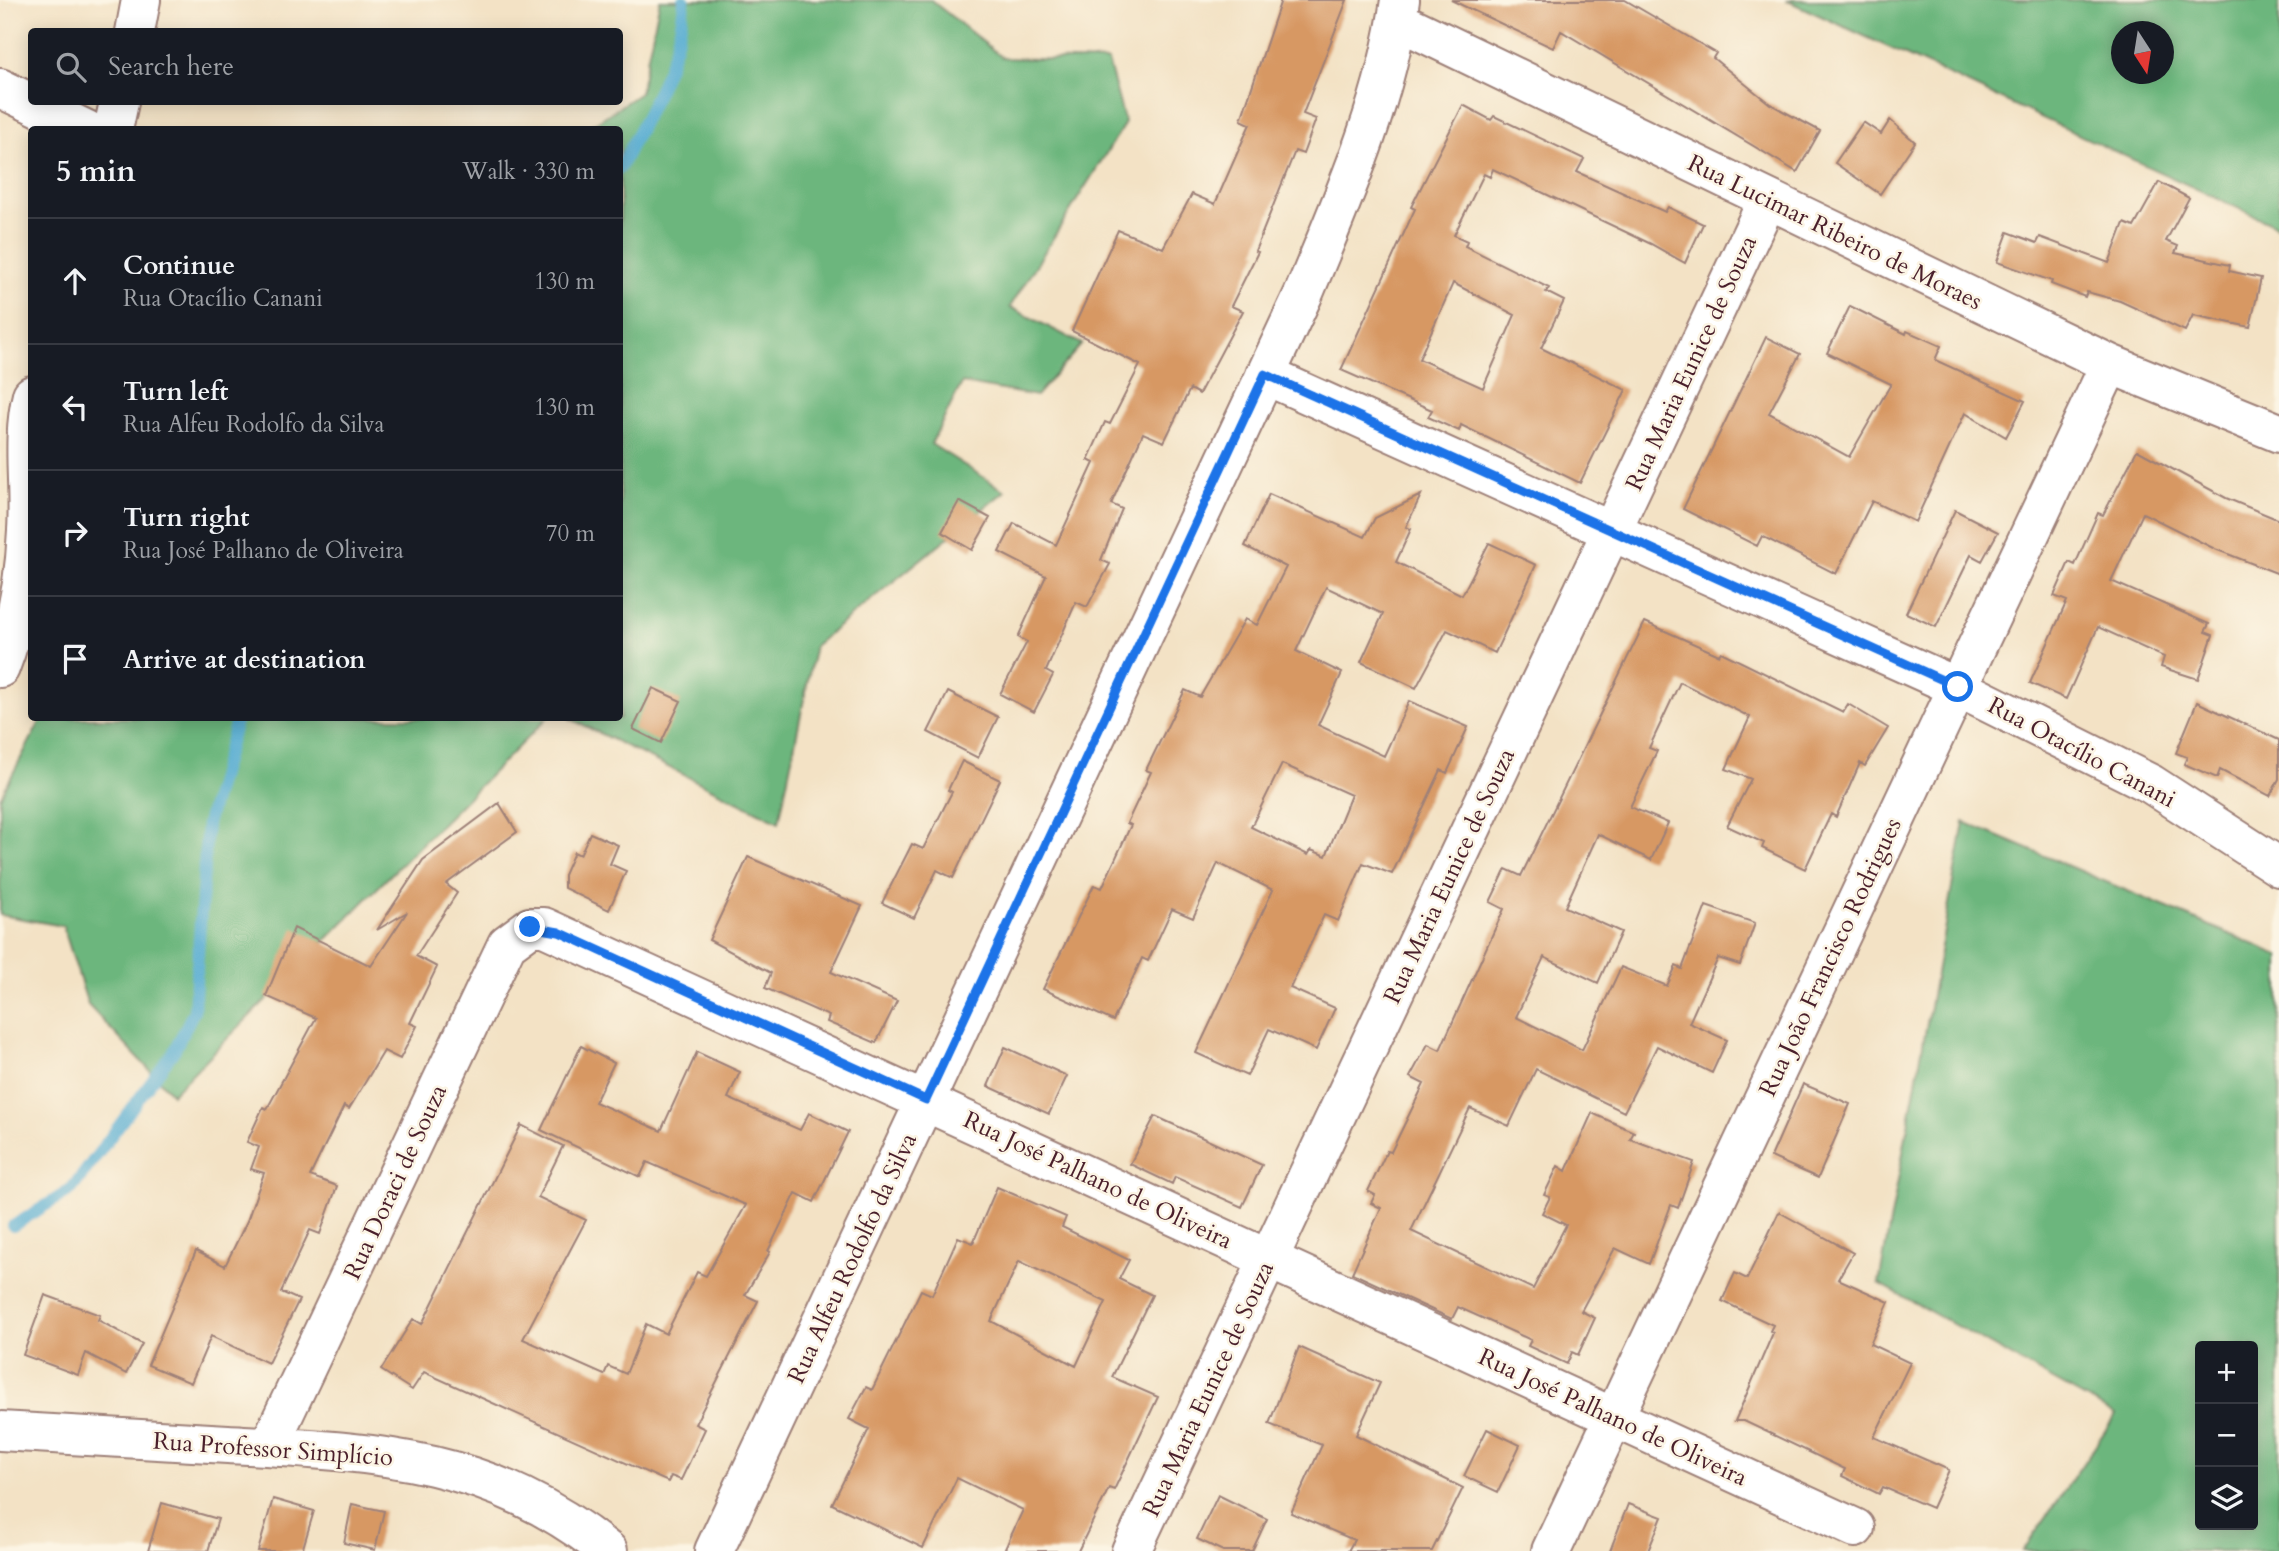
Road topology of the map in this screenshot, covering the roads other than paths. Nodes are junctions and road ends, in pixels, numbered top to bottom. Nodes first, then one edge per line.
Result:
1 (141, 0) edge
2 (1398, 10) edge
3 (136, 28) edge
4 (0, 88) edge
5 (28, 101) edge
6 (36, 105) edge
7 (118, 105) edge
8 (80, 126) edge
9 (114, 126) edge
10 (1768, 201) junction
11 (2110, 364) junction
12 (1265, 374) junction
13 (2279, 433) edge
14 (28, 442) edge
15 (1613, 529) junction
16 (0, 668) edge
17 (1958, 687) junction
18 (2279, 867) edge
19 (530, 927) joint
20 (926, 1100) junction
21 (1269, 1259) junction
22 (1614, 1418) junction
23 (0, 1431) edge
24 (269, 1446) junction
25 (1855, 1528) dead end
26 (607, 1551) edge
27 (714, 1551) edge
28 (1131, 1551) edge
29 (1550, 1551) edge

1 - 3 street
2 - 10 street, Rua Lucimar Ribeiro de Moraes
2 - 12 street, Rua Alfeu Rodolfo da Silva
4 - 5 street
6 - 8 street
7 - 9 street
10 - 11 street, Rua Lucimar Ribeiro de Moraes
10 - 15 street, Rua Maria Eunice de Souza
11 - 13 street, Rua Lucimar Ribeiro de Moraes
11 - 17 street, Rua João Francisco Rodrigues
12 - 15 street, Rua Otacílio Canani
12 - 20 street, Rua Alfeu Rodolfo da Silva
14 - 16 street
15 - 17 street, Rua Otacílio Canani
15 - 21 street, Rua Maria Eunice de Souza
17 - 18 street, Rua Otacílio Canani
17 - 22 street, Rua João Francisco Rodrigues
19 - 20 street, Rua José Palhano de Oliveira
19 - 24 street, Rua Doraci de Souza
20 - 21 street, Rua José Palhano de Oliveira
20 - 27 street, Rua Alfeu Rodolfo da Silva
21 - 22 street, Rua José Palhano de Oliveira
21 - 28 street, Rua Maria Eunice de Souza
22 - 25 street, Rua José Palhano de Oliveira
22 - 29 street, Rua João Francisco Rodrigues
23 - 24 street, Rua Professor Simplício
24 - 26 street, Rua Professor Simplício

